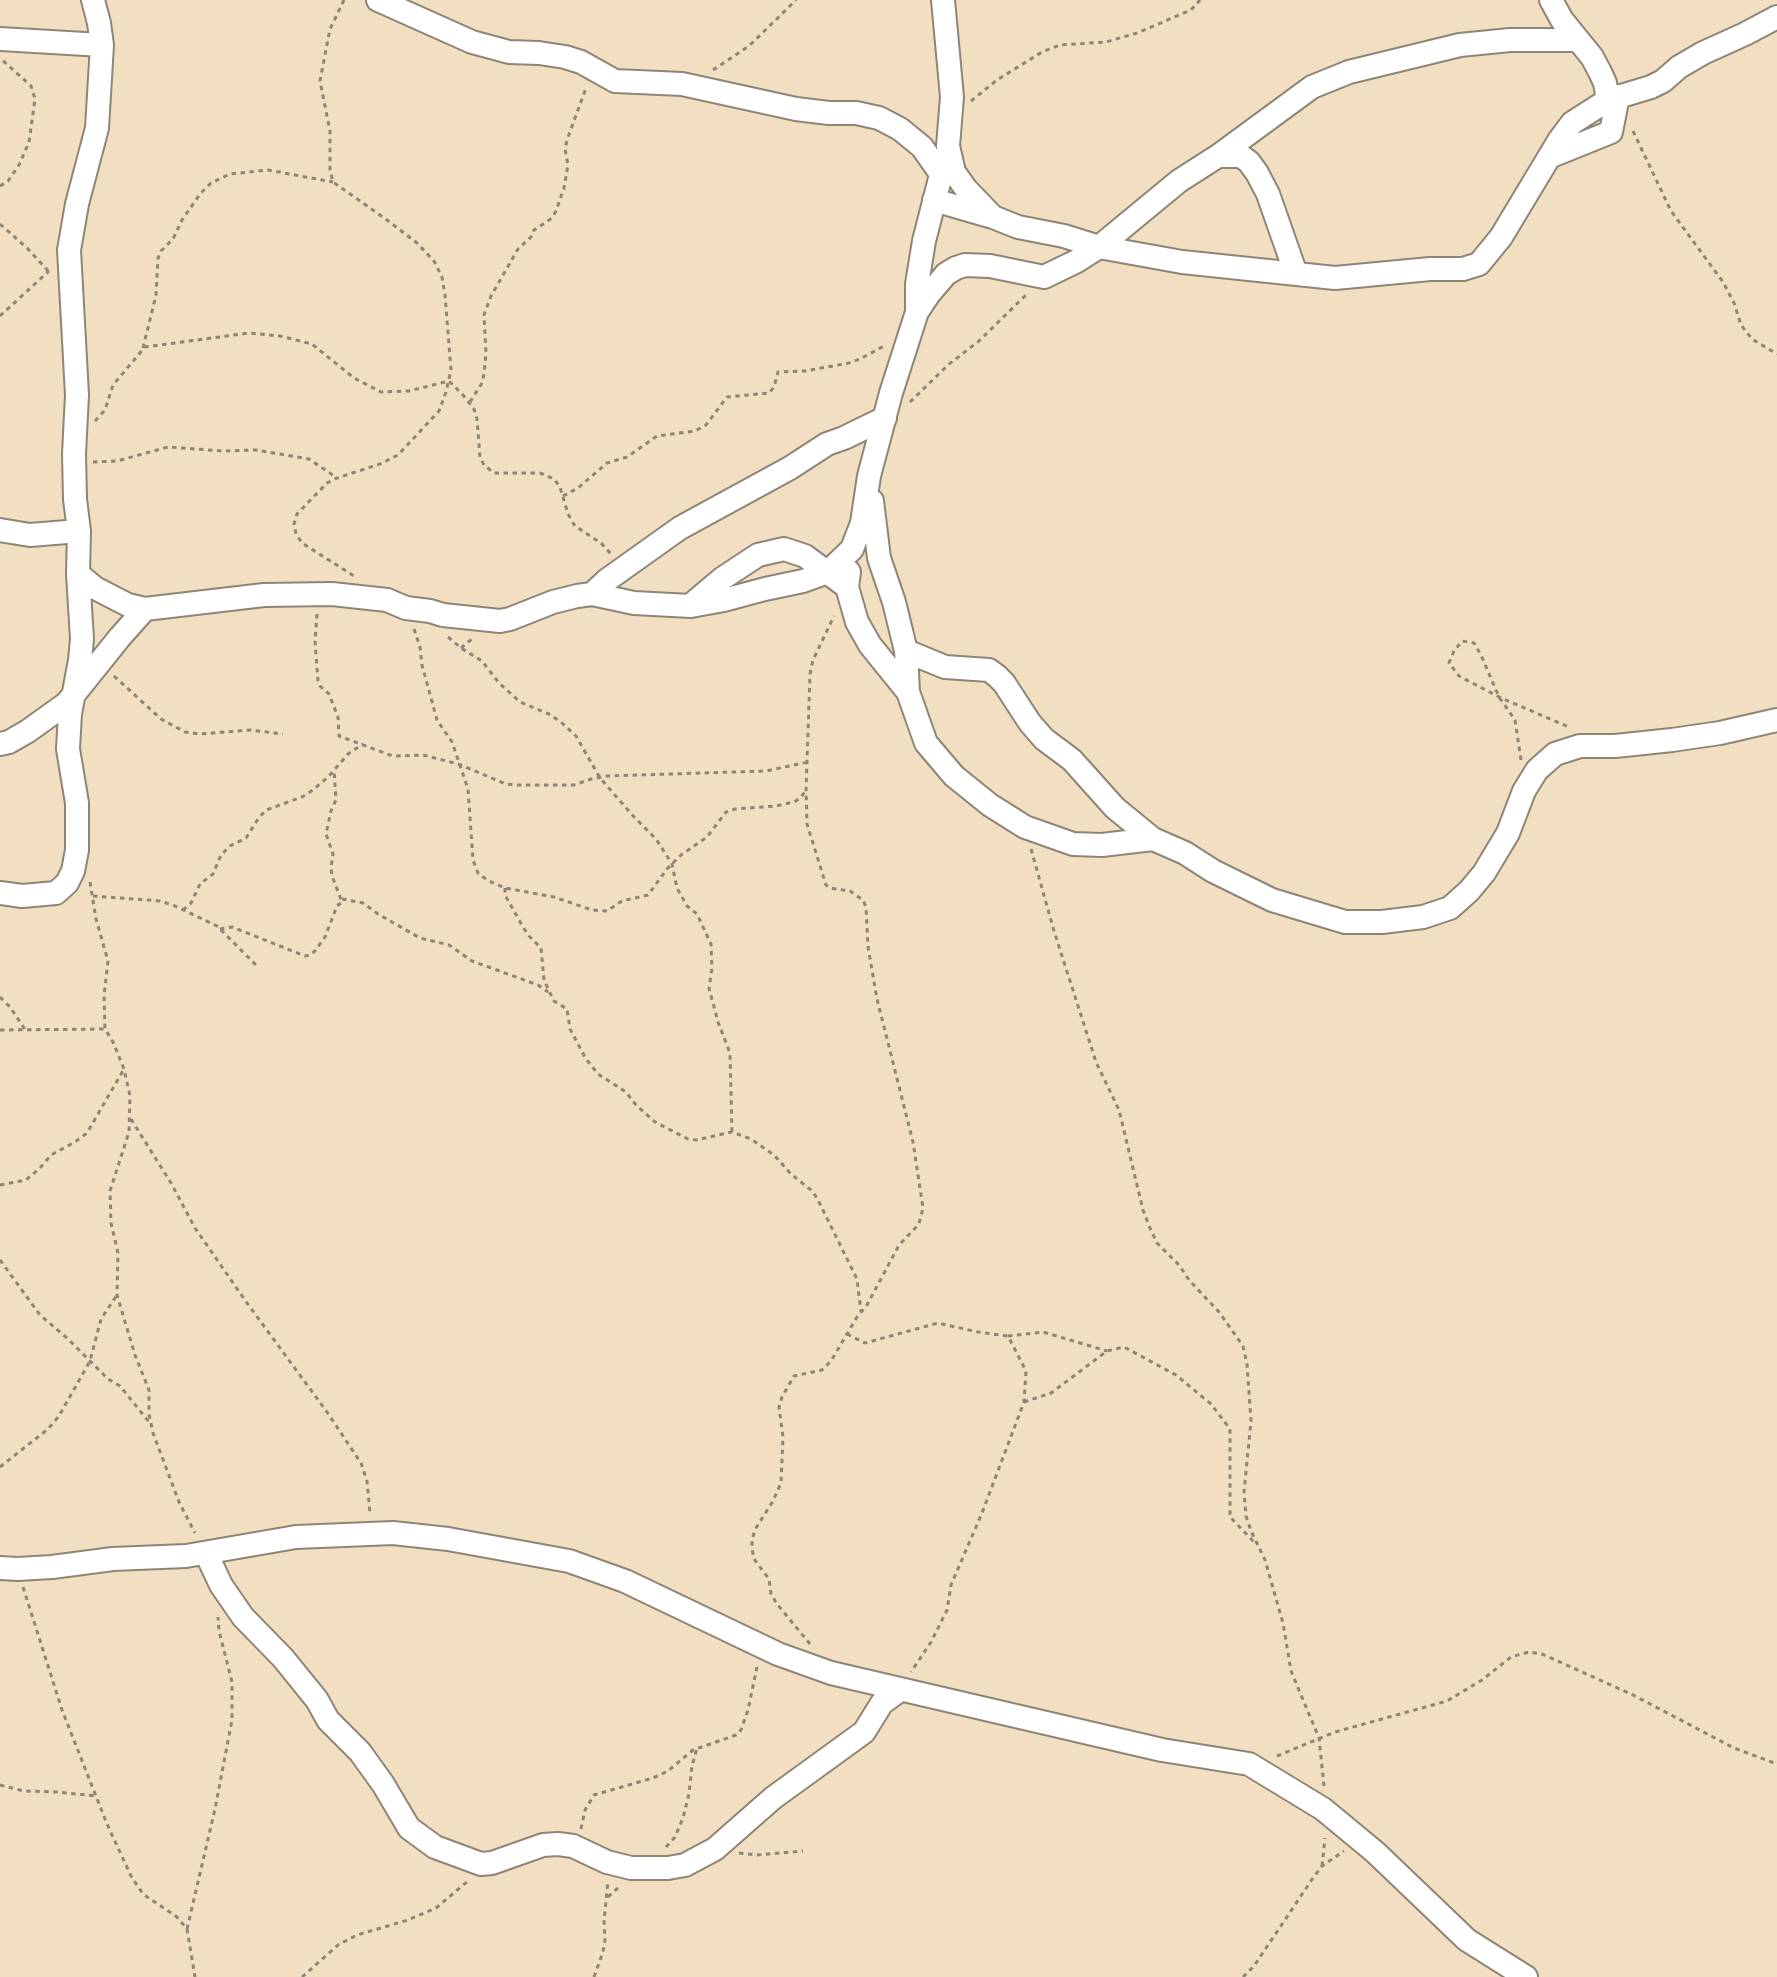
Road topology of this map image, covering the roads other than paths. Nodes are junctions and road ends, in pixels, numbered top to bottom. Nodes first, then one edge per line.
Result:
1 (93, 0) edge
2 (110, 0) edge
3 (378, 0) edge
4 (943, 0) edge
5 (1551, 0) edge
6 (1777, 17) edge
7 (100, 34) junction
8 (0, 39) edge
9 (1578, 40) junction
10 (1613, 98) junction
11 (948, 146) junction
12 (1218, 156) junction
13 (941, 174) junction
14 (934, 200) junction
15 (993, 217) junction
16 (1099, 247) junction
17 (1296, 274) junction
18 (917, 312) junction
19 (885, 418) junction
20 (869, 476) junction
21 (0, 530) edge
22 (79, 531) junction
23 (852, 549) junction
24 (828, 572) junction
25 (78, 574) junction
26 (847, 587) junction
27 (592, 594) junction
28 (691, 606) junction
29 (145, 609) junction
30 (906, 651) junction
31 (908, 692) junction
32 (75, 693) junction
33 (1777, 720) edge
34 (0, 744) edge
35 (1153, 839) junction
36 (0, 893) edge
37 (206, 1553) junction
38 (9, 1569) edge
39 (900, 1690) junction
40 (1526, 1977) edge

1 - 7 street
2 - 7 street
3 - 13 street
4 - 11 street
5 - 9 street
6 - 10 street
7 - 8 street
7 - 22 street
9 - 10 street
9 - 12 street
10 - 17 street
11 - 13 street
11 - 15 street
12 - 16 street
12 - 17 street
13 - 14 street
14 - 15 street
14 - 18 street
15 - 16 street
16 - 17 street
16 - 18 street
18 - 19 street
19 - 20 street
19 - 27 street
20 - 23 street
20 - 30 street
21 - 22 street
22 - 25 street
23 - 24 street
23 - 26 street
24 - 26 street
24 - 28 street
24 - 28 street
25 - 29 street
25 - 32 street
26 - 31 street
27 - 28 street
27 - 29 street
29 - 32 street
30 - 31 street
30 - 35 street
31 - 35 street
32 - 34 street
32 - 36 street
33 - 35 street
37 - 38 street
37 - 39 street
37 - 39 street
39 - 40 street

